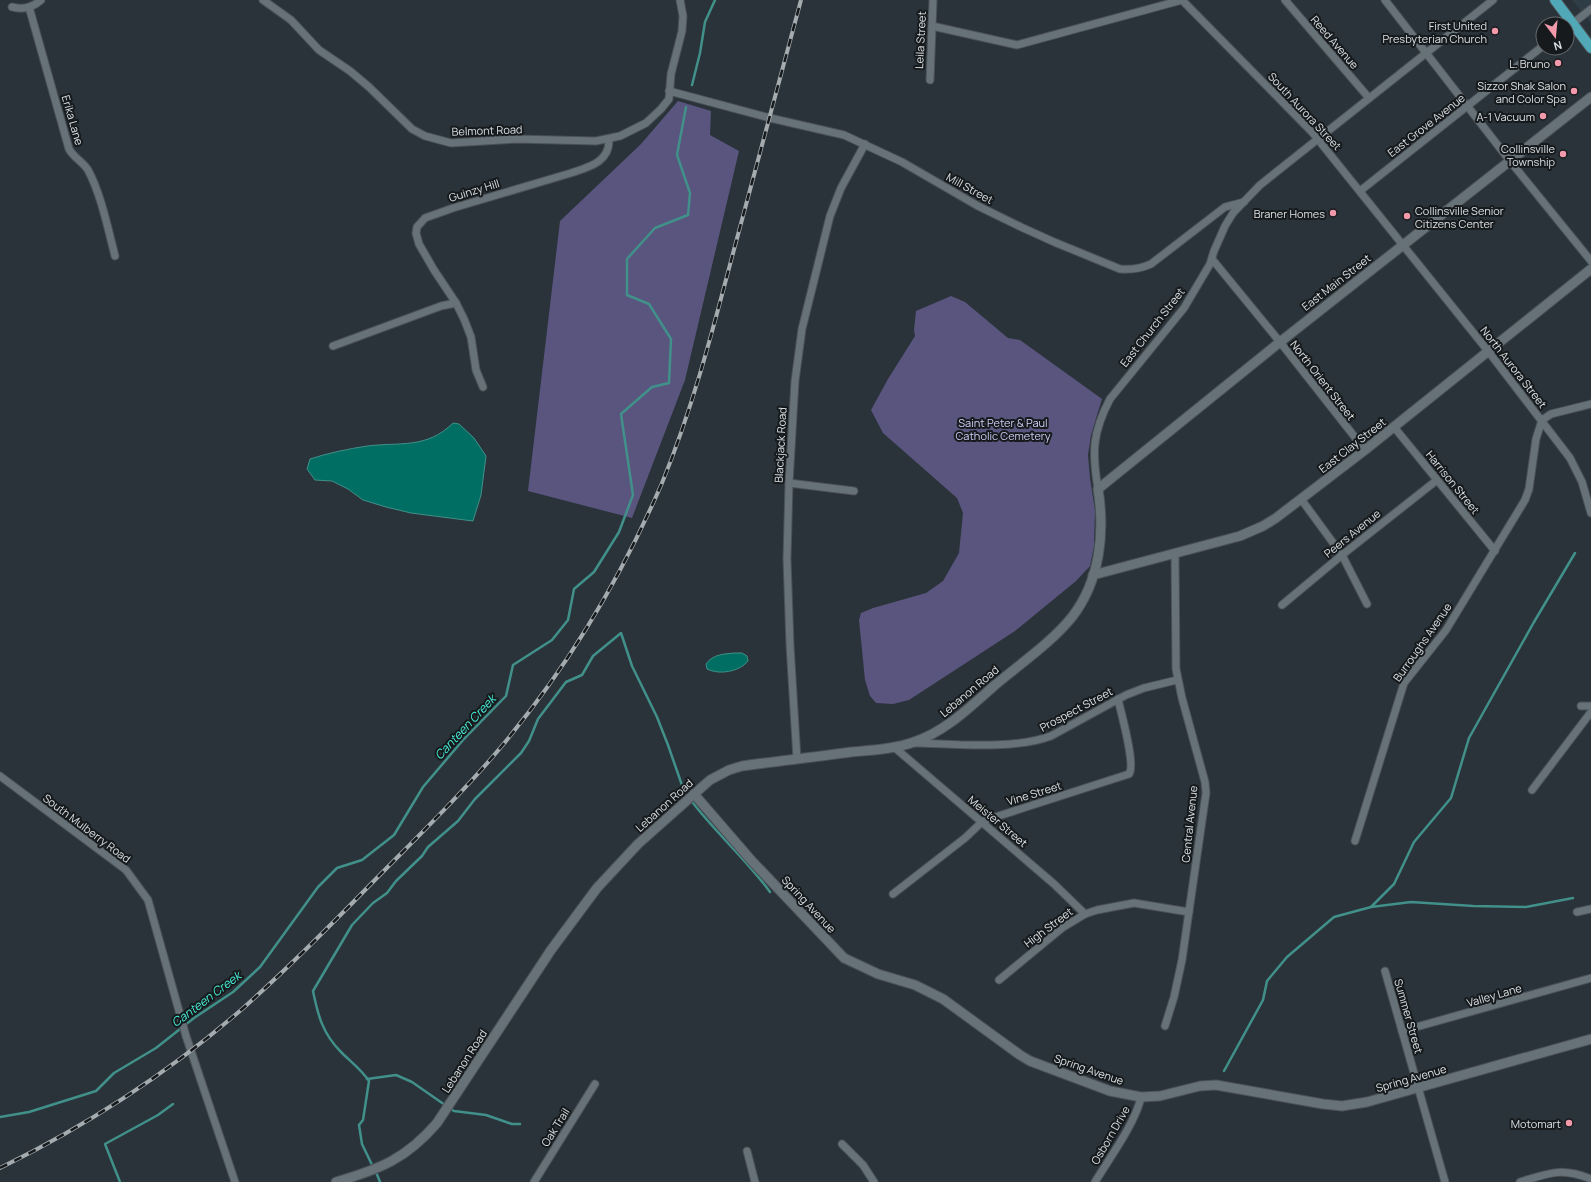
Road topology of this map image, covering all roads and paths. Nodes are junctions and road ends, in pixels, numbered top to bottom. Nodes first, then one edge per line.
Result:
1 (41, 0) edge
2 (263, 0) edge
3 (680, 0) edge
4 (933, 0) edge
5 (1182, 0) edge
6 (1285, 0) edge
7 (1384, 0) edge
8 (1493, 0) edge
9 (1555, 0) edge
10 (12, 7) dead end
11 (29, 7) junction
12 (1591, 9) edge
13 (1565, 16) edge
14 (1575, 21) edge
15 (932, 26) junction
16 (1575, 30) edge
17 (1591, 48) edge
18 (1535, 52) edge
19 (1426, 53) junction
20 (930, 80) dead end
21 (669, 91) junction
22 (1591, 97) edge
23 (1369, 98) junction
24 (1467, 106) junction
25 (1317, 138) junction
26 (609, 139) junction
27 (865, 144) junction
28 (1510, 161) junction
29 (1360, 191) junction
30 (1244, 202) junction
31 (1403, 245) junction
32 (116, 256) dead end
33 (1212, 259) junction
34 (1591, 261) edge
35 (1591, 269) edge
36 (456, 303) junction
37 (1280, 342) junction
38 (333, 346) dead end
39 (1488, 351) junction
40 (483, 388) dead end
41 (1591, 404) edge
42 (1542, 420) junction
43 (1394, 427) junction
44 (1365, 450) junction
45 (1437, 480) junction
46 (789, 483) junction
47 (1098, 490) junction
48 (854, 491) dead end
49 (1301, 499) junction
50 (1591, 513) edge
51 (1495, 551) junction
52 (1175, 554) junction
53 (1342, 555) junction
54 (1093, 575) junction
55 (1367, 604) dead end
56 (1282, 605) dead end
57 (1177, 680) junction
58 (1118, 699) junction
59 (1581, 706) dead end
60 (1591, 706) edge
61 (1591, 712) edge
62 (911, 743) junction
63 (894, 747) junction
64 (797, 759) junction
65 (0, 776) edge
66 (1532, 790) dead end
67 (694, 794) junction
68 (982, 822) junction
69 (1355, 841) dead end
70 (893, 894) dead end
71 (1591, 909) edge
72 (1189, 912) junction
73 (1577, 912) dead end
74 (1085, 914) junction
75 (1385, 971) dead end
76 (1591, 978) edge
77 (999, 980) dead end
78 (1165, 1026) dead end
79 (1402, 1031) junction
80 (1591, 1039) edge
81 (595, 1084) dead end
82 (1418, 1088) junction
83 (1140, 1097) junction
84 (842, 1144) dead end
85 (747, 1151) dead end
86 (359, 1179) edge
87 (1591, 1179) edge
88 (235, 1182) edge
89 (336, 1182) edge
90 (534, 1182) edge
91 (755, 1182) edge
92 (874, 1182) edge
93 (1095, 1182) edge
94 (1445, 1182) edge
95 (1520, 1182) edge

1 - 11 street
2 - 26 street, Belmont Road
3 - 21 street, Belmont Road
4 - 15 street, Leila Street
5 - 15 street
5 - 25 street, South Aurora Street
6 - 23 street, Reed Avenue
7 - 19 street
8 - 19 street, East Church Street
9 - 13 main road
10 - 11 street
11 - 32 street, Erika Lane
12 - 14 street
15 - 20 street, Leila Street
16 - 17 main road
18 - 24 street, East Grove Avenue
19 - 23 street, East Church Street
19 - 24 street
21 - 26 street, Belmont Road
21 - 27 street, Mill Street
22 - 28 street, East Main Street
23 - 25 street, East Church Street
24 - 28 street
24 - 29 street, East Grove Avenue
25 - 29 street, South Aurora Street
25 - 30 street, East Church Street
26 - 36 street, Guinzy Hill
27 - 30 street, Mill Street
27 - 46 street, Blackjack Road
28 - 31 street, East Main Street
28 - 34 street
29 - 31 street, South Aurora Street
30 - 33 street, East Church Street
31 - 37 street, East Main Street
31 - 39 street, North Aurora Street
33 - 37 street, North Orient Street
33 - 47 street, East Church Street
35 - 39 street, East Clay Street
36 - 38 street
36 - 40 street, Guinzy Hill
37 - 44 street, North Orient Street
37 - 47 street, East Main Street
39 - 42 street, North Aurora Street
39 - 43 street, East Clay Street
41 - 42 street
42 - 50 street, North Aurora Street
42 - 51 street, Burroughs Avenue
43 - 44 street, East Clay Street
43 - 45 street, Harrison Street
44 - 49 street, East Clay Street
45 - 51 street, Harrison Street
45 - 53 street, Peers Avenue
46 - 48 street
46 - 64 street, Blackjack Road
47 - 54 street, East Church Street
49 - 52 street, East Clay Street
49 - 53 street
51 - 69 street, Burroughs Avenue
52 - 54 street, East Clay Street
52 - 57 street, Central Avenue
53 - 55 street
53 - 56 street, Peers Avenue
54 - 62 street, Lebanon Road
57 - 58 street, Prospect Street
57 - 72 street, Central Avenue
58 - 62 street, Prospect Street
58 - 68 street, Vine Street
59 - 60 street
61 - 66 street
62 - 63 street, Lebanon Road
63 - 64 street, Lebanon Road
63 - 68 street, Meister Street
64 - 67 street, Lebanon Road
65 - 88 street, South Mulberry Road
67 - 83 street, Spring Avenue
67 - 86 street, Lebanon Road
68 - 70 street, Vine Street
68 - 74 street, Meister Street
71 - 73 street
72 - 74 street, High Street
72 - 78 street, Central Avenue
74 - 77 street, High Street
75 - 79 street, Summer Street
76 - 79 street, Valley Lane
79 - 82 street, Summer Street
80 - 82 street, Spring Avenue
81 - 90 street, Oak Trail
82 - 83 street, Spring Avenue
82 - 94 street, Summer Street
83 - 93 street, Osborn Drive
84 - 92 street
85 - 91 street
86 - 89 street, Lebanon Road
87 - 95 street

